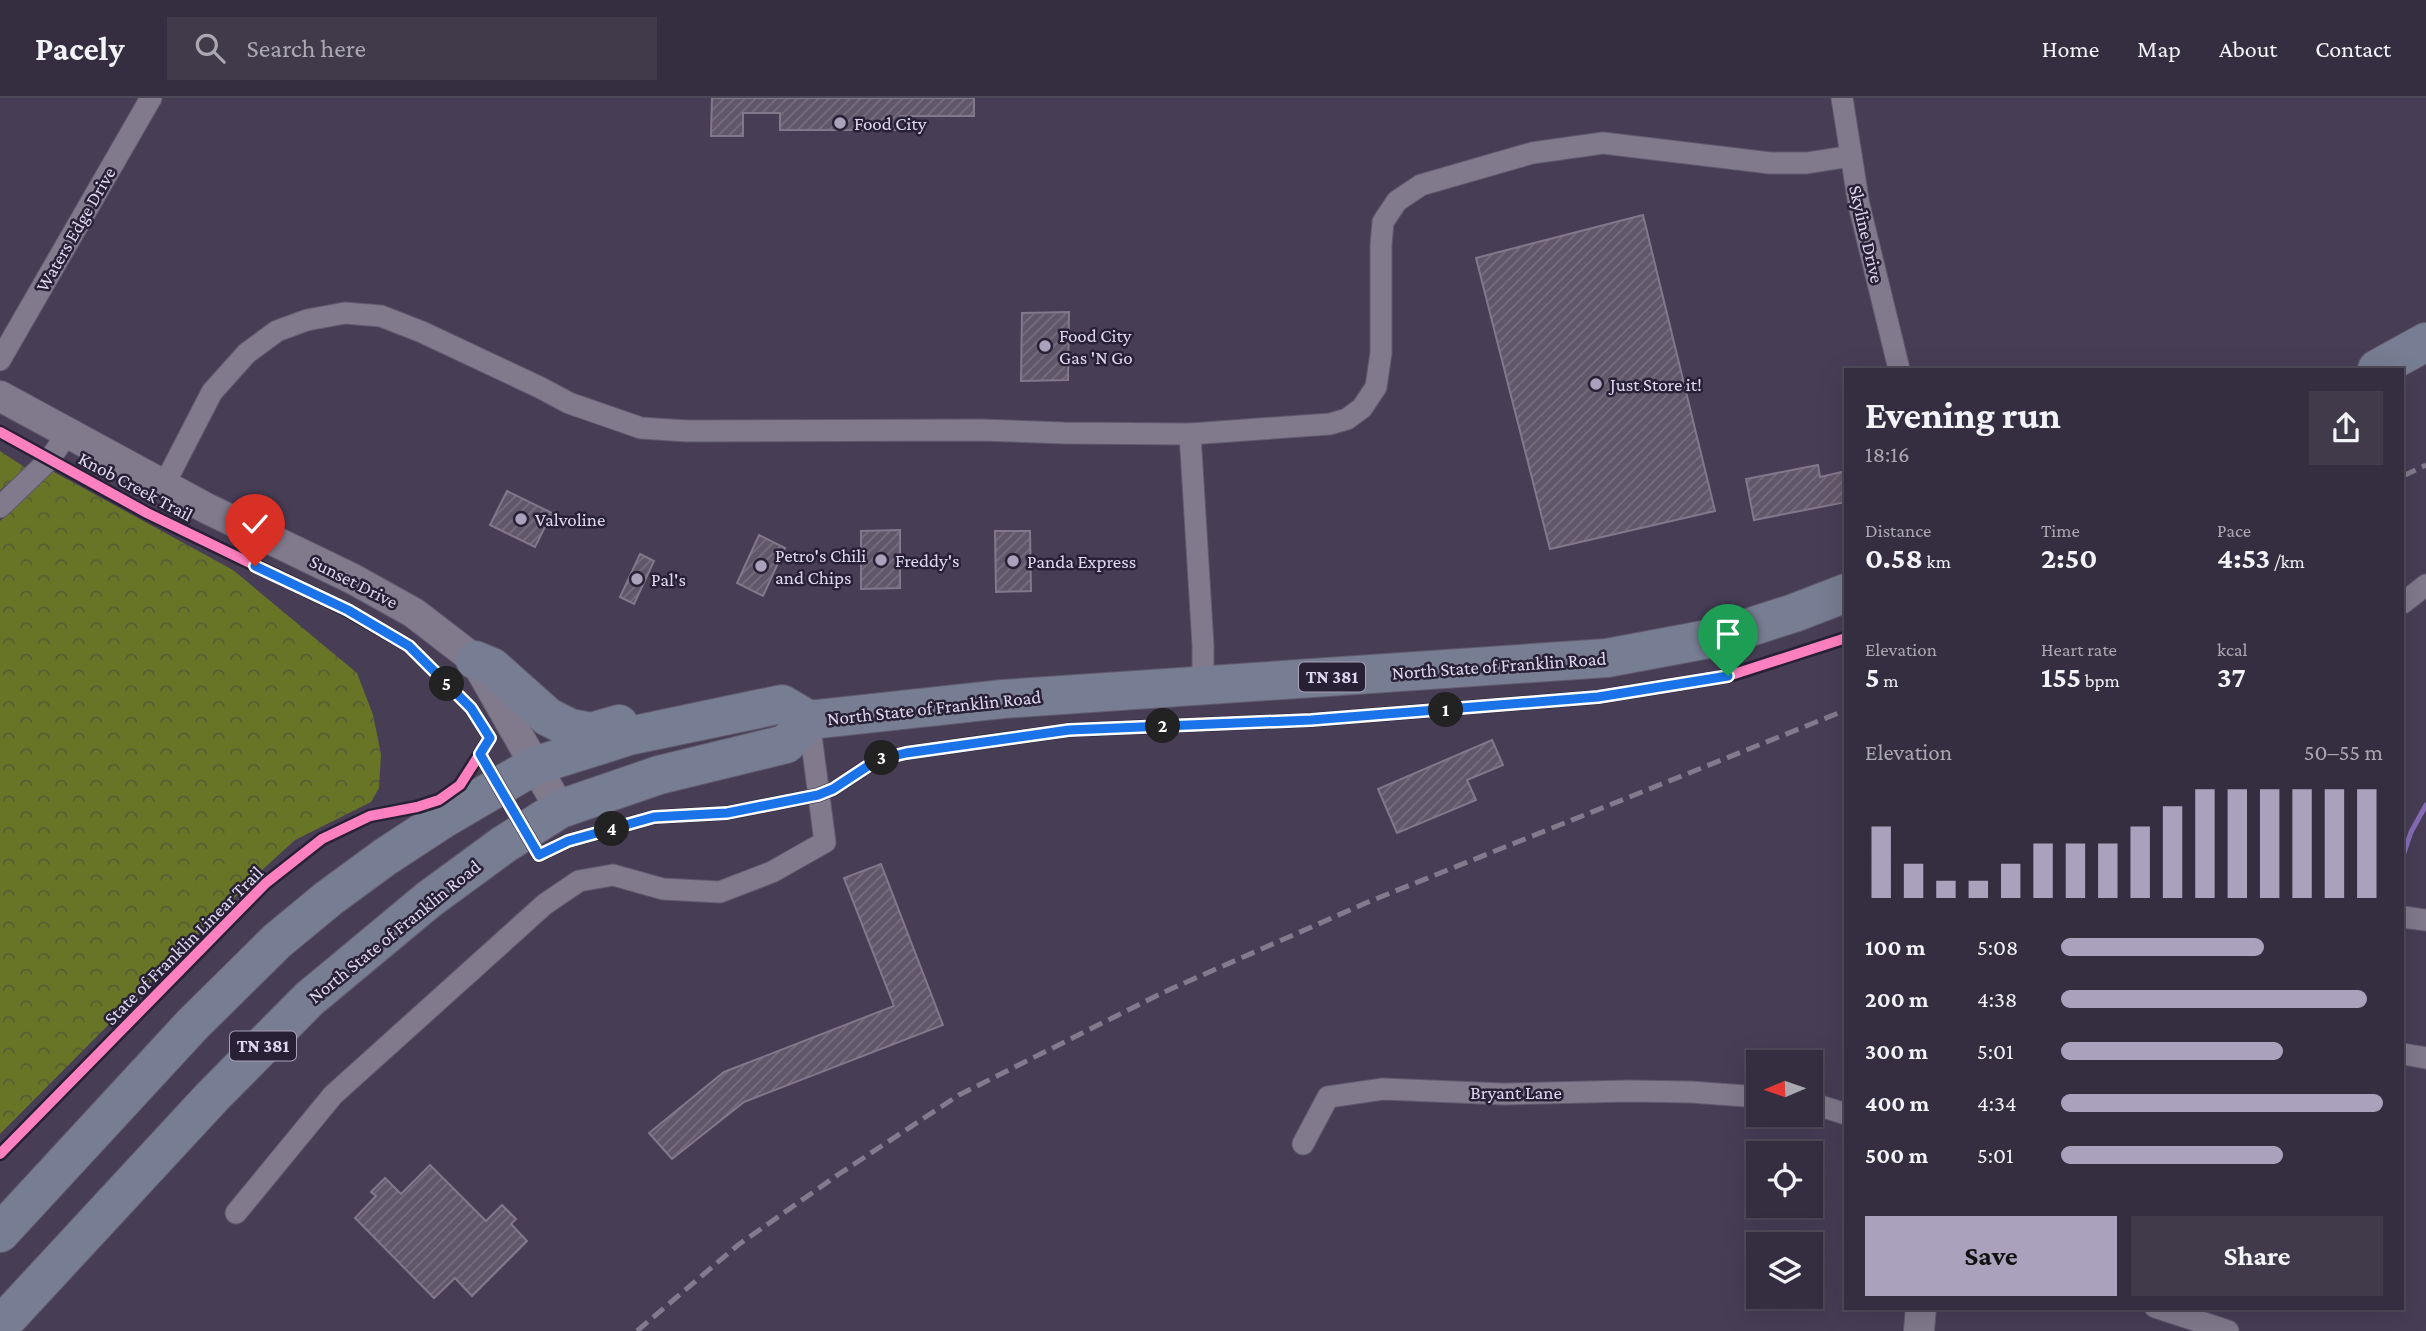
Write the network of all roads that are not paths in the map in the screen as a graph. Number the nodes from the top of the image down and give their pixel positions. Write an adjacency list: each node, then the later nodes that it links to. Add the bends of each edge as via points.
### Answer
1 (151, 98): 5 (street, Waters Edge Drive)
2 (1842, 98): 3 (street, Skyline Drive)
3 (1851, 156): 6 (street, Skyline Drive, via 1858,205); 10 (street, via 1770,163 1603,143 1532,153 1421,185 1397,201 1383,222 1381,353 1376,387 1362,408 1330,424)
4 (2426, 342): 7 (highway)
5 (0, 360)
6 (1899, 368)
7 (2379, 368)
8 (0, 396): 9 (main road, Sunset Drive)
9 (68, 433): 11 (main road, Sunset Drive); 12 (street, via 49,460)
10 (1190, 434): 11 (street, via 641,428 569,403 381,316 345,313 277,331 247,353 212,392); 17 (street)
11 (164, 485): 16 (main road, Sunset Drive, via 414,612)
12 (0, 507)
13 (2426, 585): 15 (street)
14 (1844, 594): 17 (highway, North State of Franklin Road / TN 381, via 1719,637 1607,658)
15 (2404, 602)
16 (475, 660): 18 (highway, via 492,667 538,709 570,728 592,732 650,715); 20 (main road, Sunset Drive)
17 (1202, 686): 19 (highway, North State of Franklin Road / TN 381, via 1003,699)
18 (725, 715): 19 (highway, North State of Franklin Road, via 782,704); 20 (highway, North State of Franklin Road, via 629,736)
19 (809, 720): 21 (highway, North State of Franklin Road / TN 381, via 786,744 659,775); 30 (street, via 825,842 772,872 720,892 663,889 612,875 579,881 545,904 333,1095)
20 (534, 766): 21 (main road, Sunset Drive); 31 (highway, North State of Franklin Road, via 385,857 277,941 192,1025)
21 (560, 809): 35 (highway, North State of Franklin Road / TN 381, via 428,900 309,999)
22 (2404, 917): 23 (street)
23 (2426, 920)
24 (2404, 1054): 25 (street)
25 (2426, 1058)
26 (1746, 1096): 29 (street, Bryant Lane, via 1383,1089 1328,1097)
27 (1824, 1107): 28 (street)
28 (1844, 1113)
29 (1303, 1144)
30 (236, 1213)
31 (0, 1233)
32 (1921, 1310): 36 (main road)
33 (2174, 1310): 34 (street)
34 (2206, 1315): 37 (street)
35 (0, 1326)
36 (1919, 1331)
37 (2228, 1331)

